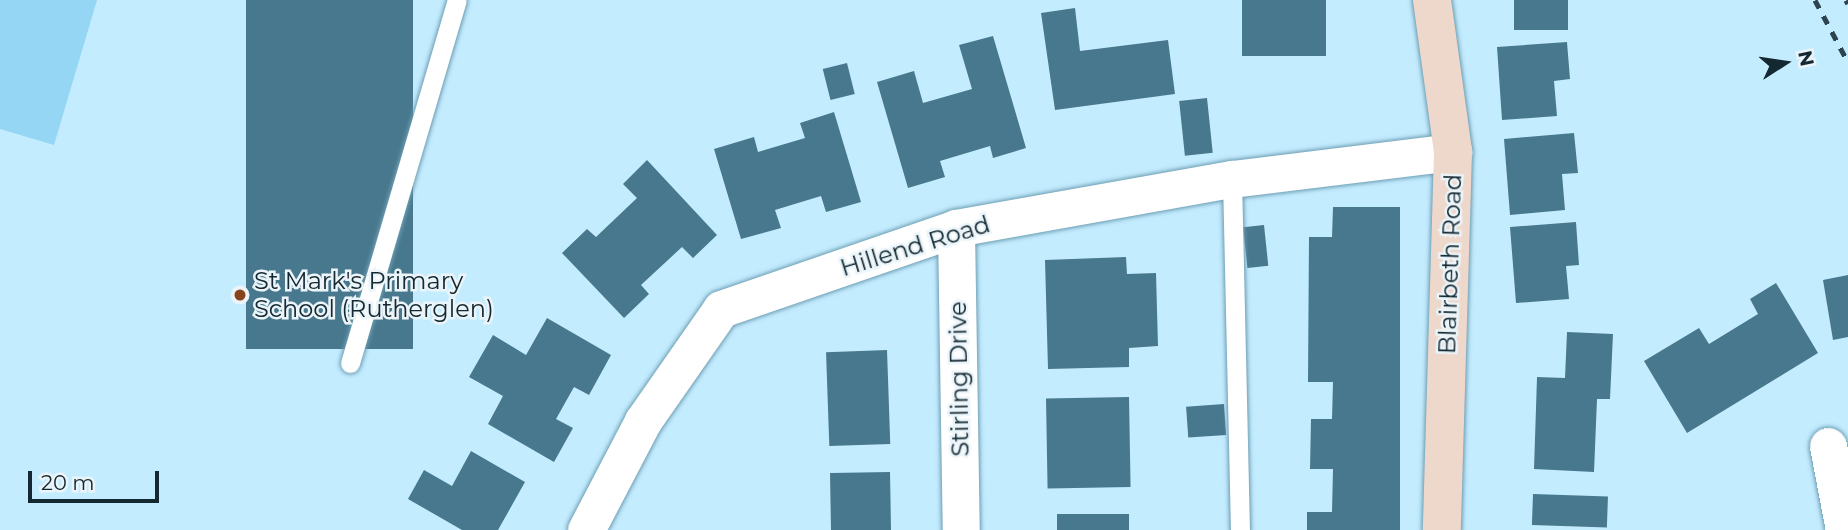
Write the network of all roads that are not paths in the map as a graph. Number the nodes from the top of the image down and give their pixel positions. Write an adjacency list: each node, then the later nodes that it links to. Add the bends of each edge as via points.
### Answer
1 (457, 0): 6 (lane)
2 (1432, 0): 3 (main road, Blairbeth Road)
3 (1453, 152): 4 (street, Hillend Road); 11 (main road, Blairbeth Road)
4 (1232, 179): 5 (street, Hillend Road); 10 (lane)
5 (956, 228): 8 (street, Hillend Road, via 721,309 643,421); 9 (street, Stirling Drive)
6 (350, 363)
7 (1829, 446): 12 (street)
8 (586, 530)
9 (961, 530)
10 (1240, 530)
11 (1443, 530)
12 (1844, 530)

